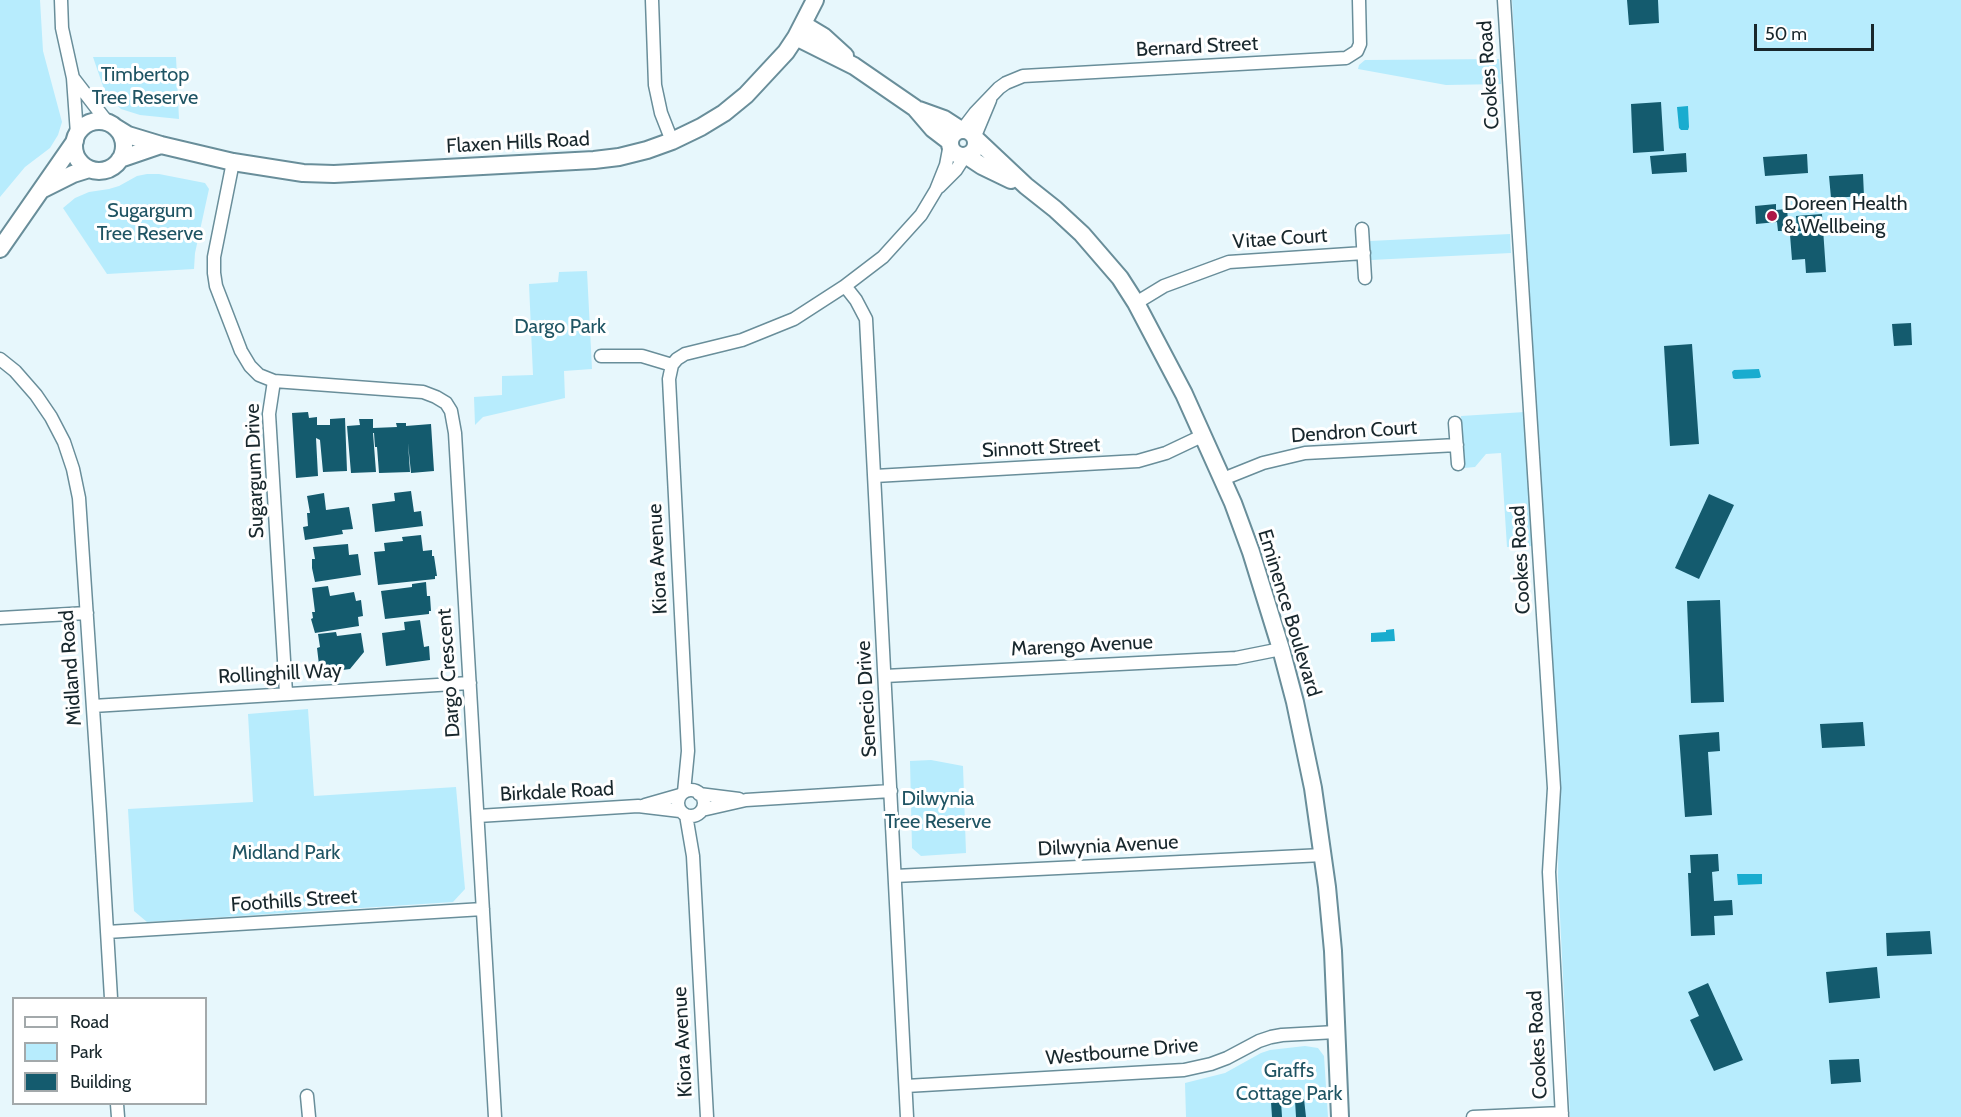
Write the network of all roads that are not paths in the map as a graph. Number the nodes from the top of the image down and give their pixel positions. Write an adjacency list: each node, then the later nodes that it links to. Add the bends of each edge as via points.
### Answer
1 (61, 0): 7 (street)
2 (652, 0): 11 (street, via 656,85)
3 (815, 0): 6 (street, Flaxen Hills Road)
4 (1359, 0): 10 (street, Bernard Street, via 1360,44 1346,58 1023,76 1006,83 991,96 975,113)
5 (1504, 0): 57 (street, Cookes Road, via 1554,788 1549,872)
6 (800, 31): 10 (street, Eminence Boulevard, via 823,36 854,66 915,108 933,129); 11 (street, Flaxen Hills Road, via 746,95 724,113)
7 (73, 78): 8 (street); 9 (street)
8 (111, 125): 9 (street, via 94,122 82,128); 12 (street, Flaxen Hills Road); 14 (street, via 123,139)
9 (76, 137): 16 (street, via 75,155); 19 (street)
10 (962, 137): 13 (street, via 976,147); 17 (street, Eminence Boulevard); 18 (street)
11 (672, 141): 15 (street, Flaxen Hills Road, via 619,157 594,160 357,173 303,173)
12 (161, 145): 14 (street); 15 (street, Flaxen Hills Road)
13 (966, 156): 17 (street, Eminence Boulevard); 18 (street)
14 (120, 159): 16 (street, via 110,169)
15 (233, 162): 29 (street, Sugargum Drive, via 215,252 216,286 250,366)
16 (89, 170): 19 (street, via 59,179)
17 (1026, 186): 25 (street, Eminence Boulevard, via 1082,234)
18 (936, 190): 24 (street, via 901,239)
19 (39, 191): 21 (street)
20 (1362, 229): 22 (street)
21 (0, 249)
22 (1364, 254): 23 (street); 25 (street, Vitae Court, via 1229,262 1164,286)
23 (1365, 278)
24 (845, 286): 28 (street, via 794,319 742,340 680,356); 34 (street, Senecio Drive, via 866,319)
25 (1136, 303): 31 (street, Eminence Boulevard)
26 (600, 356): 28 (street, via 642,356)
27 (0, 359): 36 (street, Midland Road, via 36,395 64,442 79,498)
28 (672, 365): 44 (street, Kiora Avenue, via 669,380)
29 (274, 381): 40 (street, Dargo Crescent, via 423,392 446,403 455,433); 41 (street, Sugargum Drive, via 269,414)
30 (1455, 423): 32 (street)
31 (1204, 435): 34 (street, Sinnott Street, via 1138,461); 35 (street, Eminence Boulevard)
32 (1456, 445): 33 (street); 35 (street, Dendron Court, via 1305,453 1263,463)
33 (1458, 464)
34 (875, 476): 39 (street, Senecio Drive)
35 (1223, 479): 38 (street, Eminence Boulevard)
36 (87, 613): 37 (street); 42 (street, Midland Road)
37 (0, 618)
38 (1281, 649): 39 (street, Marengo Avenue, via 1236,658); 49 (street, Eminence Boulevard, via 1307,755)
39 (885, 676): 43 (street, Senecio Drive)
40 (470, 683): 41 (street, Rollinghill Way); 48 (street, Dargo Crescent)
41 (286, 693): 42 (street, Rollinghill Way)
42 (93, 706): 52 (street, Midland Road)
43 (891, 791): 45 (street, Birkdale Road); 50 (street, Senecio Drive)
44 (690, 793): 45 (street, Birkdale Road); 46 (street, Birkdale Road); 47 (street, via 678,803); 47 (street, via 704,801)
45 (746, 800): 47 (street, Birkdale Road)
46 (638, 806): 47 (street, Birkdale Road); 48 (street, Birkdale Road)
47 (692, 813): 60 (street, Kiora Avenue)
48 (478, 816): 51 (street, Dargo Crescent)
49 (1323, 855): 50 (street, Dilwynia Avenue); 54 (street, Eminence Boulevard)
50 (895, 876): 55 (street, Senecio Drive)
51 (483, 909): 52 (street, Foothills Street); 59 (street, Dargo Crescent)
52 (107, 932): 53 (street, Midland Road)
53 (111, 997)
54 (1336, 1032): 55 (street, Westbourne Drive, via 1271,1037 1200,1068); 62 (street, Eminence Boulevard)
55 (906, 1086): 61 (street, Senecio Drive)
56 (307, 1096): 58 (street)
57 (1562, 1115): 63 (street)
58 (309, 1117)
59 (495, 1117)
60 (707, 1117)
61 (907, 1117)
62 (1340, 1117)
63 (1473, 1117)

